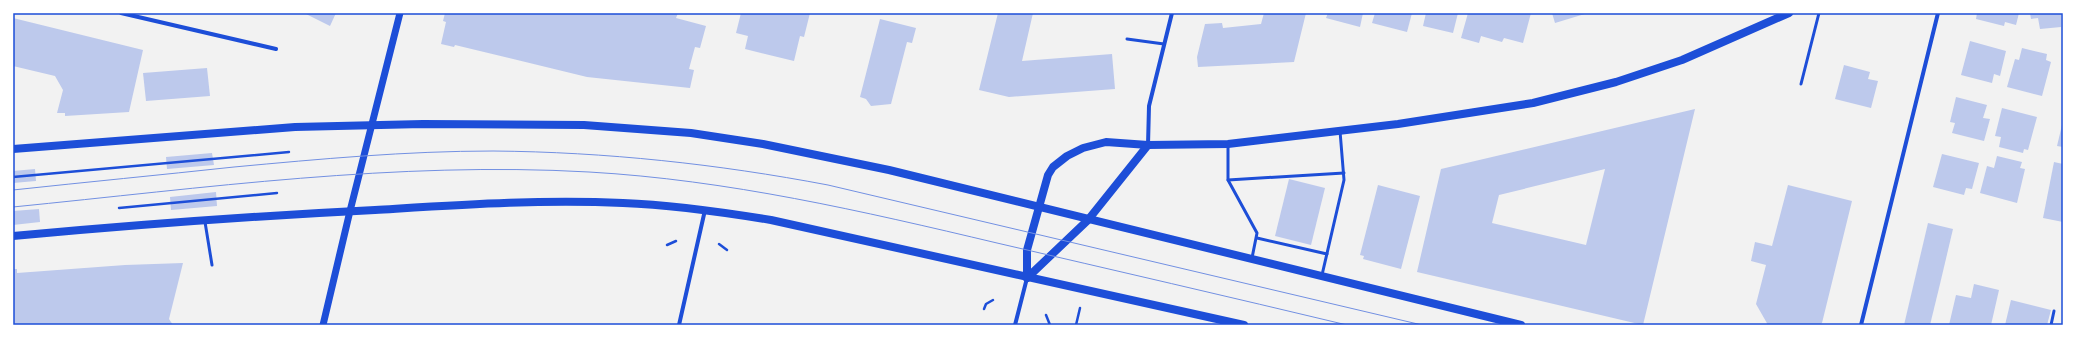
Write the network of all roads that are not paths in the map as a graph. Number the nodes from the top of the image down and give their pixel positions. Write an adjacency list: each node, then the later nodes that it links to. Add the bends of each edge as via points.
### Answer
1 (121, 13): 9 (street)
2 (400, 13): 11 (street)
3 (1172, 13): 8 (street)
4 (1789, 13): 12 (main road, via 1682,60 1616,82 1533,103)
5 (1819, 13): 10 (lane)
6 (1938, 13): 36 (street)
7 (1127, 38): 8 (lane)
8 (1164, 44): 14 (street, via 1148,106)
9 (276, 49)
10 (1801, 84)
11 (372, 125): 15 (main road, via 295,127); 18 (main road, via 584,125 692,133 844,160); 20 (street)
12 (1339, 131): 13 (main road); 16 (lane)
13 (1228, 144): 14 (main road); 17 (lane)
14 (1148, 145): 18 (main road, via 1106,142 1072,153 1053,167); 22 (main road)
15 (13, 149)
16 (1344, 173): 17 (lane); 25 (lane)
17 (1228, 180): 24 (lane, via 1257,233)
18 (1038, 207): 22 (main road); 29 (main road, via 1027,250)
19 (705, 210): 20 (main road, via 631,203 568,201); 29 (main road, via 802,226); 32 (street)
20 (350, 211): 21 (main road); 31 (street)
21 (204, 220): 23 (main road); 27 (lane)
22 (1088, 220): 26 (main road); 29 (main road)
23 (13, 236)
24 (1257, 238): 25 (lane); 26 (lane)
25 (1327, 254): 28 (lane)
26 (1252, 260): 28 (main road)
27 (212, 264)
28 (1321, 277): 35 (main road)
29 (1027, 278): 33 (street); 34 (main road)
30 (2054, 311): 37 (lane)
31 (323, 325)
32 (679, 325)
33 (1015, 325)
34 (1244, 325)
35 (1521, 325)
36 (1861, 325)
37 (2051, 325)

